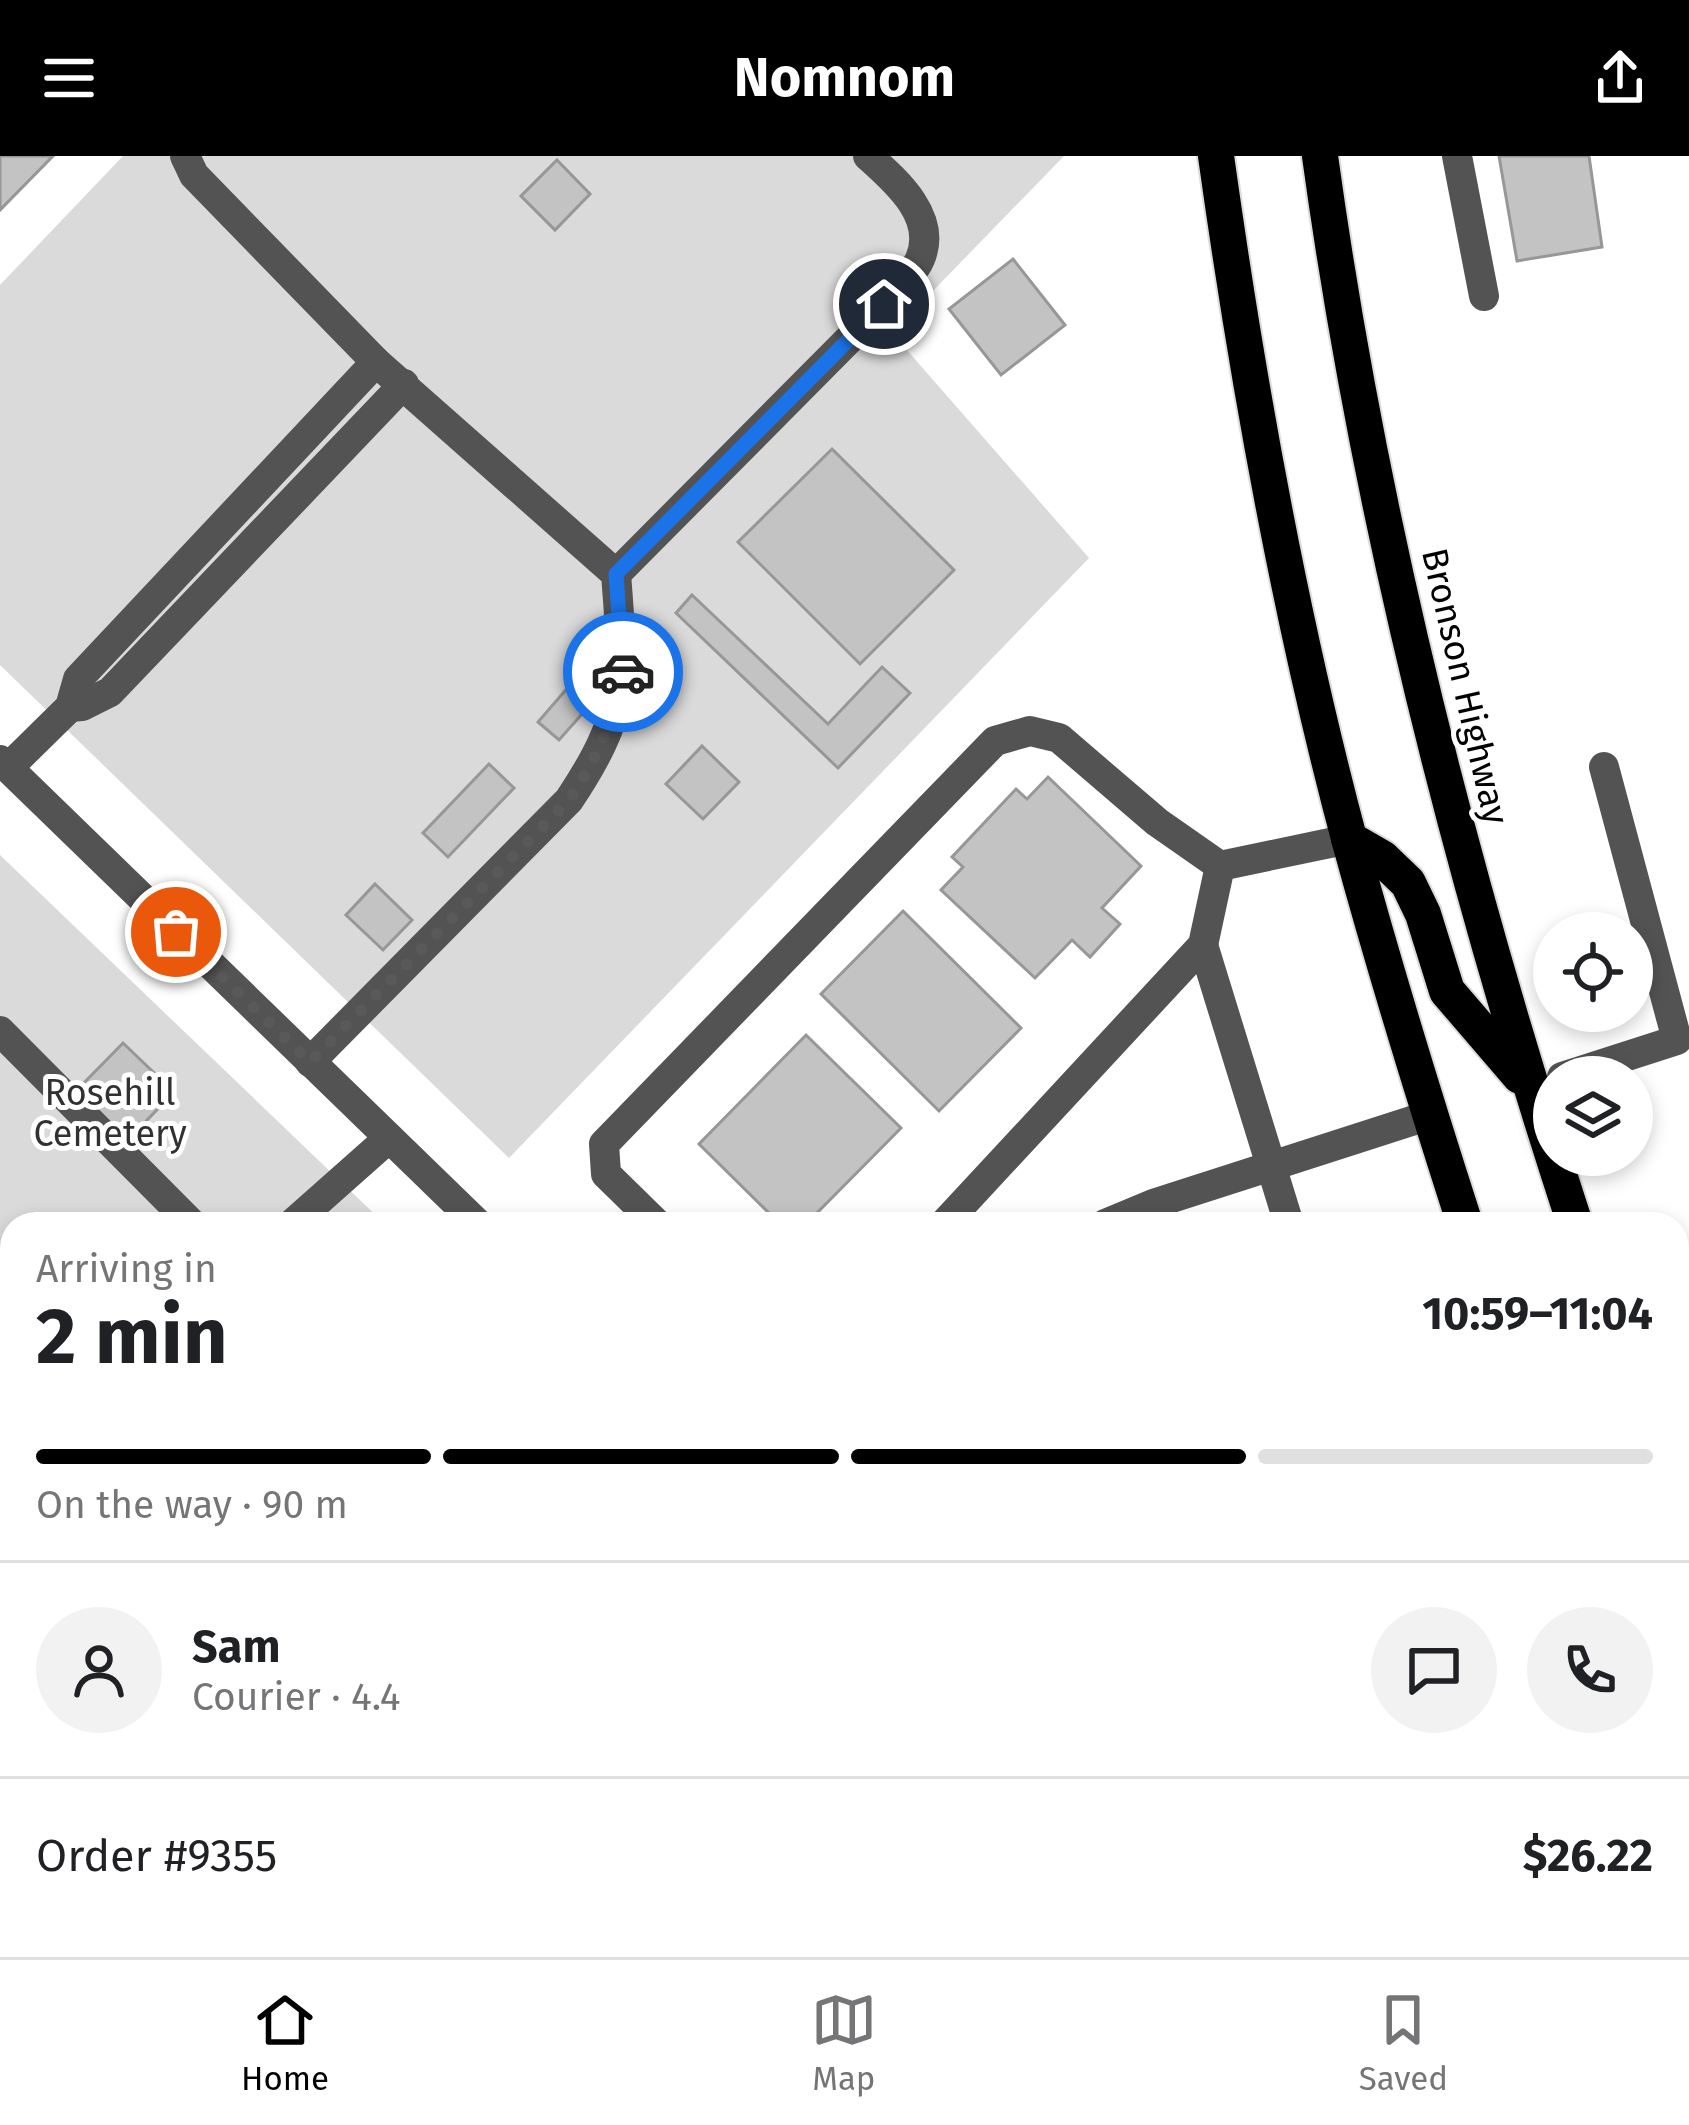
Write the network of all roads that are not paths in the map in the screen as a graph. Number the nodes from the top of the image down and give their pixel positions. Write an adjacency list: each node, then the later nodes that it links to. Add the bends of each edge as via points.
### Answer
1 (185, 156): 7 (street, via 194,175)
2 (868, 156): 9 (street, via 905,190 923,224 920,259)
3 (1216, 156): 13 (highway, via 1262,438)
4 (1320, 156): 17 (highway, Bronson Highway, via 1361,405 1454,824)
5 (1457, 156): 6 (street)
6 (1484, 296)
7 (376, 362): 8 (street); 10 (street, via 78,680)
8 (404, 384): 9 (street); 10 (street, via 110,692)
9 (616, 574): 19 (street, via 623,667 596,759 569,800)
10 (70, 706): 11 (street)
11 (4, 765): 19 (street)
12 (1604, 766): 18 (street, via 1677,1040)
13 (1349, 839): 14 (street); 20 (highway, via 1408,883 1447,991); 21 (highway)
14 (1220, 866): 15 (street); 28 (street, via 1059,738 1030,731 995,741 604,1144 606,1174)
15 (1203, 945): 23 (street); 29 (street)
16 (0, 1031): 25 (street)
17 (1540, 1056)
18 (1627, 1056)
19 (310, 1062): 22 (street)
20 (1533, 1067)
21 (1430, 1114): 23 (street); 32 (highway)
22 (389, 1138): 26 (street); 27 (street)
23 (1269, 1168): 30 (street); 31 (street)
24 (1566, 1176): 33 (highway, Bronson Highway)
25 (180, 1212)
26 (306, 1212)
27 (466, 1212)
28 (645, 1212)
29 (955, 1212)
30 (1134, 1212)
31 (1285, 1212)
32 (1461, 1212)
33 (1573, 1212)

